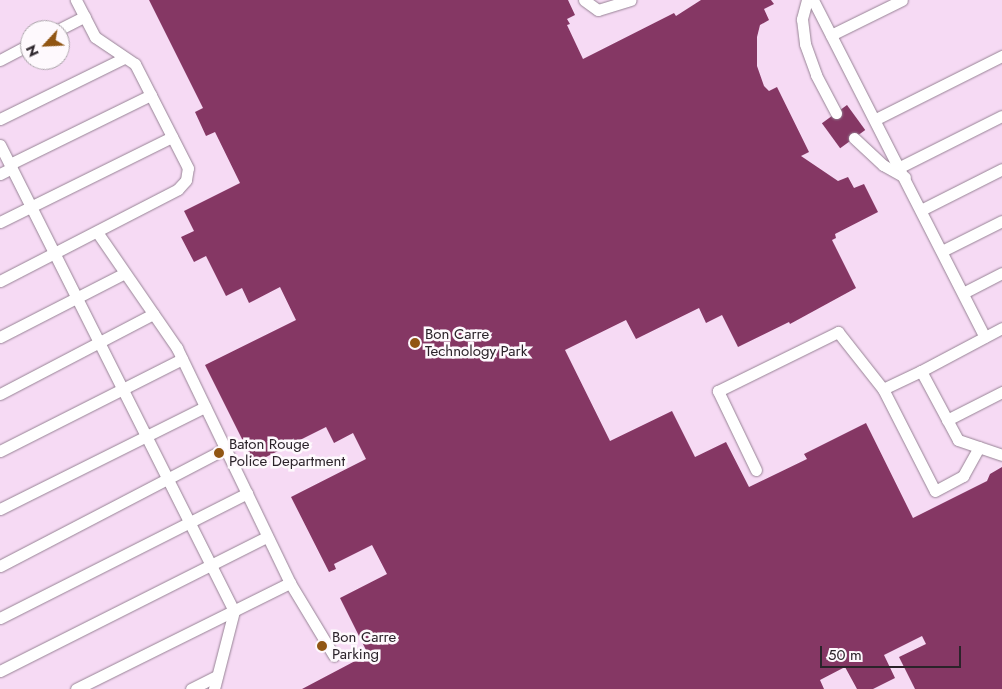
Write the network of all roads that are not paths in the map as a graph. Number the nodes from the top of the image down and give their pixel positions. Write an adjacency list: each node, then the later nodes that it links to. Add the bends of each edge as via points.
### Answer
1 (76, 0): 7 (lane)
2 (584, 0): 3 (lane, via 598,10)
3 (630, 0)
4 (807, 0): 15 (lane, via 802,19 805,44 816,75)
5 (813, 0): 9 (lane)
6 (902, 0): 9 (lane)
7 (84, 16): 8 (lane); 12 (lane, via 95,37)
8 (70, 24)
9 (831, 35): 17 (lane)
10 (20, 49): 13 (lane)
11 (1002, 56): 17 (lane)
12 (124, 58): 14 (lane, via 135,64); 18 (lane)
13 (0, 60)
14 (151, 95): 19 (lane); 22 (lane)
15 (836, 113)
16 (1002, 116): 24 (lane)
17 (876, 118): 24 (lane)
18 (0, 119)
19 (172, 136): 26 (lane); 30 (lane, via 188,168 186,180 178,189)
20 (854, 138): 24 (lane, via 883,165)
21 (0, 144): 22 (lane)
22 (11, 166): 25 (lane); 26 (lane)
23 (1002, 169): 27 (lane)
24 (902, 172): 27 (lane)
25 (0, 174)
26 (31, 206): 29 (lane); 32 (lane)
27 (921, 210): 31 (lane)
28 (1002, 221): 31 (lane)
29 (0, 222)
30 (97, 232): 32 (lane); 33 (lane)
31 (942, 250): 36 (lane)
32 (55, 254): 35 (lane); 37 (lane)
33 (125, 273): 37 (lane); 38 (lane)
34 (1002, 273): 36 (lane)
35 (0, 281)
36 (963, 293): 41 (lane)
37 (77, 298): 40 (lane); 42 (lane)
38 (153, 314): 42 (lane); 43 (lane)
39 (1002, 328): 41 (lane)
40 (0, 337)
41 (985, 337): 44 (lane)
42 (100, 344): 45 (lane); 47 (lane)
43 (182, 359): 45 (lane); 49 (lane)
44 (920, 370): 46 (lane); 50 (lane)
45 (122, 389): 51 (lane); 54 (lane)
46 (883, 389): 52 (lane, via 935,491 964,476); 56 (lane, via 838,332 718,392)
47 (0, 394)
48 (1000, 397): 50 (lane)
49 (205, 407): 51 (lane); 53 (lane)
50 (947, 420): 52 (lane, via 958,440)
51 (146, 436): 57 (lane); 59 (lane)
52 (978, 447): 55 (lane)
53 (226, 450): 57 (lane); 58 (lane)
54 (0, 451)
55 (1002, 455)
56 (756, 470)
57 (169, 481): 60 (lane); 63 (lane)
58 (246, 493): 60 (lane); 61 (lane)
59 (0, 510)
60 (190, 522): 62 (lane); 66 (lane)
61 (267, 537): 62 (lane); 64 (lane)
62 (211, 564): 65 (lane); 68 (lane)
63 (0, 566)
64 (290, 583): 65 (lane); 67 (lane)
65 (234, 610): 69 (lane); 70 (lane)
66 (0, 618)
67 (334, 656)
68 (0, 671)
69 (217, 676): 71 (lane); 72 (lane)
70 (76, 689)
71 (191, 689)
72 (214, 689)

